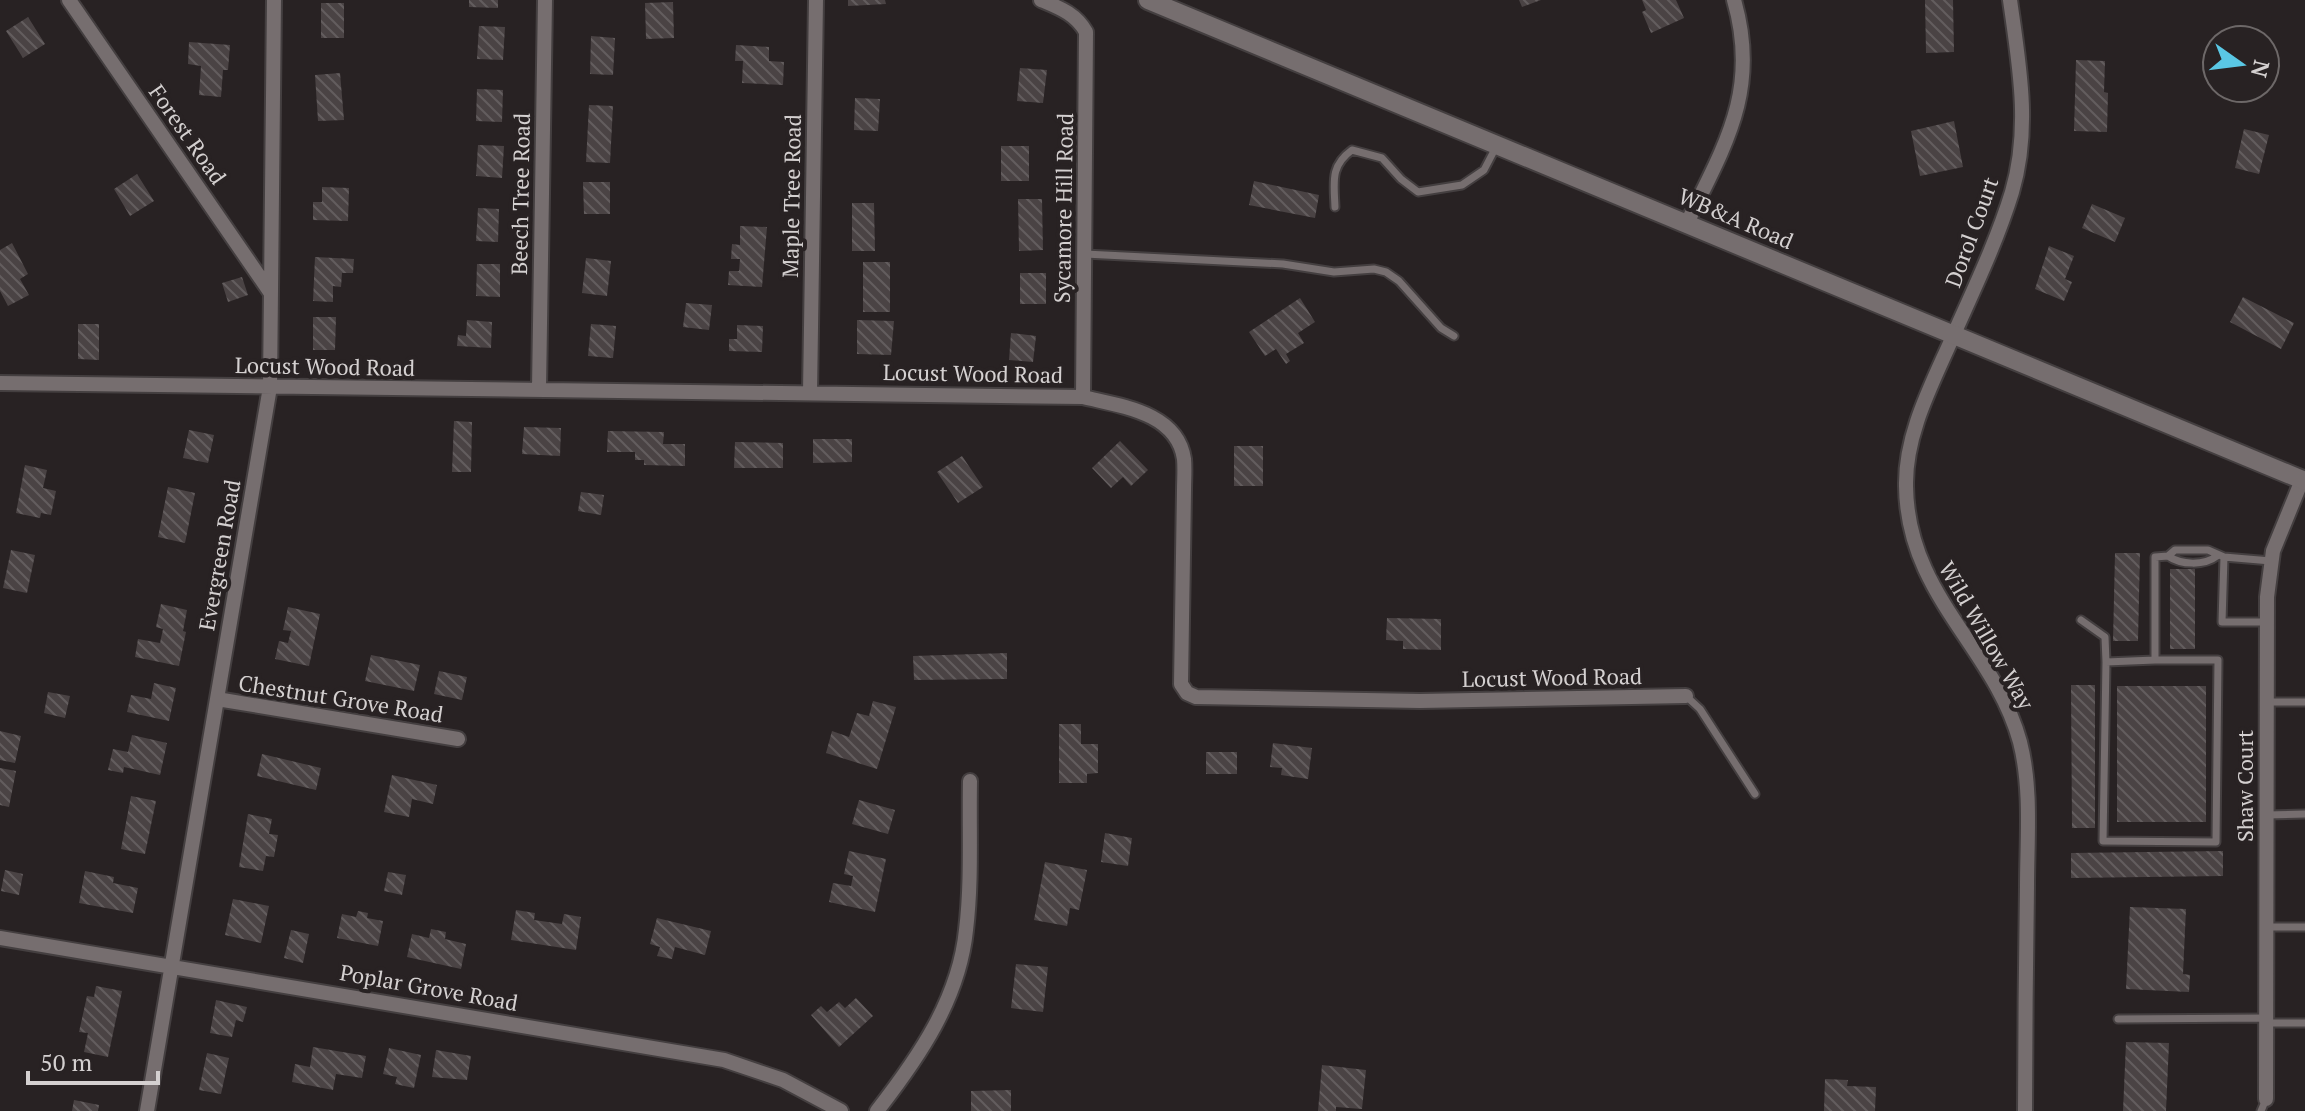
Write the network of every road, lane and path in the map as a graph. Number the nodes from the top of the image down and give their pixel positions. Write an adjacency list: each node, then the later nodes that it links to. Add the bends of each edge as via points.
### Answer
1 (69, 0): 13 (street, Forest Road)
2 (274, 0): 13 (street, Evergreen Road)
3 (545, 0): 18 (street, Beech Tree Road)
4 (816, 0): 19 (street, Maple Tree Road)
5 (1041, 0): 12 (street, Sycamore Hill Road, via 1069,12 1086,32)
6 (1148, 0): 9 (street, WB&A Road)
7 (1734, 0): 11 (street, via 1744,52 1739,106)
8 (2010, 0): 14 (street, Dorol Court, via 2022,84 2021,148 2001,224)
9 (1497, 145): 10 (lane, via 1484,170 1462,185 1418,192 1382,158 1352,150 1341,158 1333,178); 11 (street, WB&A Road)
10 (1335, 207)
11 (1687, 223): 14 (street, WB&A Road)
12 (1085, 254): 15 (lane, via 1283,264 1334,272 1374,269 1399,281); 20 (street, Sycamore Hill Road)
13 (271, 292): 17 (street, Evergreen Road)
14 (1954, 334): 21 (street, WB&A Road); 48 (street, Wild Willow Way, via 1915,425 1907,458 1906,509 1925,572 2003,700 2022,754 2027,800)
15 (1454, 336)
16 (0, 383): 17 (street, Locust Wood Road)
17 (270, 387): 18 (street, Locust Wood Road); 29 (street, Evergreen Road)
18 (539, 389): 19 (street, Locust Wood Road)
19 (810, 393): 20 (street, Locust Wood Road)
20 (1083, 397): 28 (street, Locust Wood Road, via 1156,419 1179,443 1184,459 1181,684 1187,693 1420,701)
21 (2303, 480): 23 (street, Shaw Court)
22 (2220, 556): 23 (lane); 25 (lane, via 2222,622); 26 (lane, via 2209,562 2155,557)
23 (2272, 561): 25 (street, Shaw Court)
24 (2081, 620): 27 (lane, via 2105,637)
25 (2267, 622): 30 (street, Shaw Court)
26 (2155, 660): 27 (lane); 27 (lane, via 2218,660 2216,842 2103,841)
27 (2106, 662)
28 (1686, 696): 34 (lane)
29 (217, 699): 32 (street, Chestnut Grove Road); 40 (street, Evergreen Road)
30 (2266, 702): 31 (lane); 36 (street, Shaw Court)
31 (2305, 702)
32 (458, 739)
33 (970, 781): 47 (street, via 969,894 959,967 937,1024)
34 (1755, 794)
35 (2305, 814): 36 (lane)
36 (2266, 815): 37 (street, Shaw Court)
37 (2266, 927): 38 (lane); 42 (street, Shaw Court)
38 (2305, 927)
39 (0, 938): 40 (street, Poplar Grove Road)
40 (172, 967): 45 (street, Evergreen Road); 46 (street, Poplar Grove Road, via 724,1060 783,1080)
41 (2118, 1019): 42 (lane)
42 (2266, 1021): 43 (lane); 44 (street, Shaw Court)
43 (2305, 1023)
44 (2263, 1105)
45 (147, 1111)
46 (841, 1111)
47 (877, 1111)
48 (2025, 1111)

